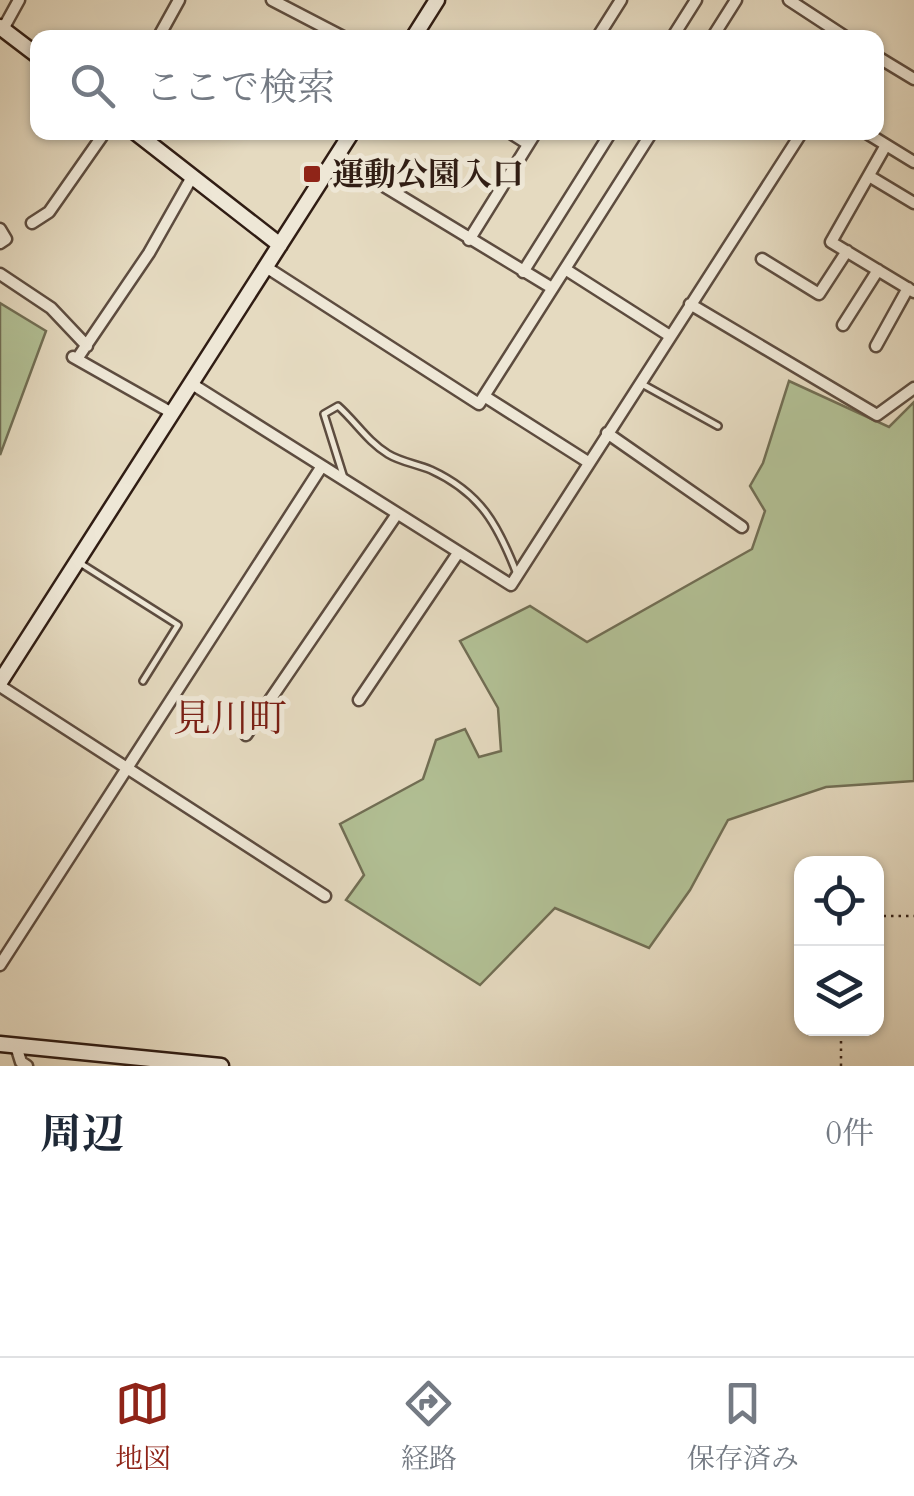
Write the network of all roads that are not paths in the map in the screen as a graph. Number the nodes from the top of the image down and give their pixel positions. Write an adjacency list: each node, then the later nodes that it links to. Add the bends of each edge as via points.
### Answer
1 (19, 0): 9 (street)
2 (179, 0): 10 (street)
3 (272, 0): 11 (street)
4 (437, 0): 12 (street)
5 (622, 0): 13 (street)
6 (696, 0): 14 (street)
7 (736, 0): 15 (street)
8 (789, 0): 16 (street)
9 (1, 28): 17 (street)
10 (162, 30)
11 (330, 30)
12 (418, 30)
13 (602, 30)
14 (677, 30)
15 (717, 30)
16 (835, 30)
17 (30, 50)
18 (884, 61): 19 (street)
19 (914, 79)
20 (99, 140): 36 (street, via 49,212)
21 (145, 140): 34 (street)
22 (347, 140): 31 (street)
23 (522, 140): 29 (street)
24 (531, 140): 29 (street)
25 (607, 140): 46 (street)
26 (647, 140): 44 (street)
27 (797, 140): 50 (street)
28 (877, 140): 30 (street)
29 (528, 144): 38 (street)
30 (886, 146): 32 (street); 33 (street)
31 (336, 157): 38 (street); 40 (street)
32 (914, 162)
33 (868, 176): 35 (street); 41 (street, via 831,242)
34 (192, 177): 40 (street); 53 (street)
35 (914, 204)
36 (32, 223)
37 (0, 229): 39 (street, via 6,239)
38 (469, 240): 46 (street)
39 (0, 243)
40 (280, 245): 43 (street)
41 (846, 251): 42 (street, via 819,294); 45 (street)
42 (762, 259)
43 (266, 267): 56 (street); 58 (street, via 478,404)
44 (565, 268): 48 (street); 52 (street)
45 (878, 270): 49 (street); 51 (street)
46 (523, 272): 48 (street)
47 (0, 274): 53 (street, via 51,308)
48 (552, 288): 58 (street)
49 (911, 290): 54 (street)
50 (690, 304): 52 (street); 57 (street, via 877,415)
51 (843, 325)
52 (670, 336): 55 (street)
53 (87, 346): 59 (street, via 74,357)
54 (876, 346)
55 (640, 383): 60 (lane); 61 (street)
56 (192, 384): 59 (street); 63 (street)
57 (914, 388)
58 (484, 396): 62 (street)
59 (172, 413): 68 (street)
60 (718, 426)
61 (607, 432): 62 (street); 66 (street)
62 (588, 462): 69 (street)
63 (322, 466): 64 (street); 74 (street)
64 (345, 481): 65 (street); 69 (lane, via 324,414 338,406 390,456 458,485 486,510)
65 (397, 514): 67 (street); 73 (street)
66 (742, 527)
67 (458, 553): 69 (street, via 510,585); 72 (street)
68 (78, 561): 70 (lane, via 178,625); 71 (street)
69 (517, 575)
70 (143, 681)
71 (0, 684): 74 (street)
72 (358, 700)
73 (246, 734)
74 (129, 766): 75 (street); 76 (street)
75 (325, 896)
76 (0, 965)
77 (0, 1044): 78 (street)
78 (16, 1056): 79 (street); 80 (street)
79 (28, 1066)
80 (222, 1066)

